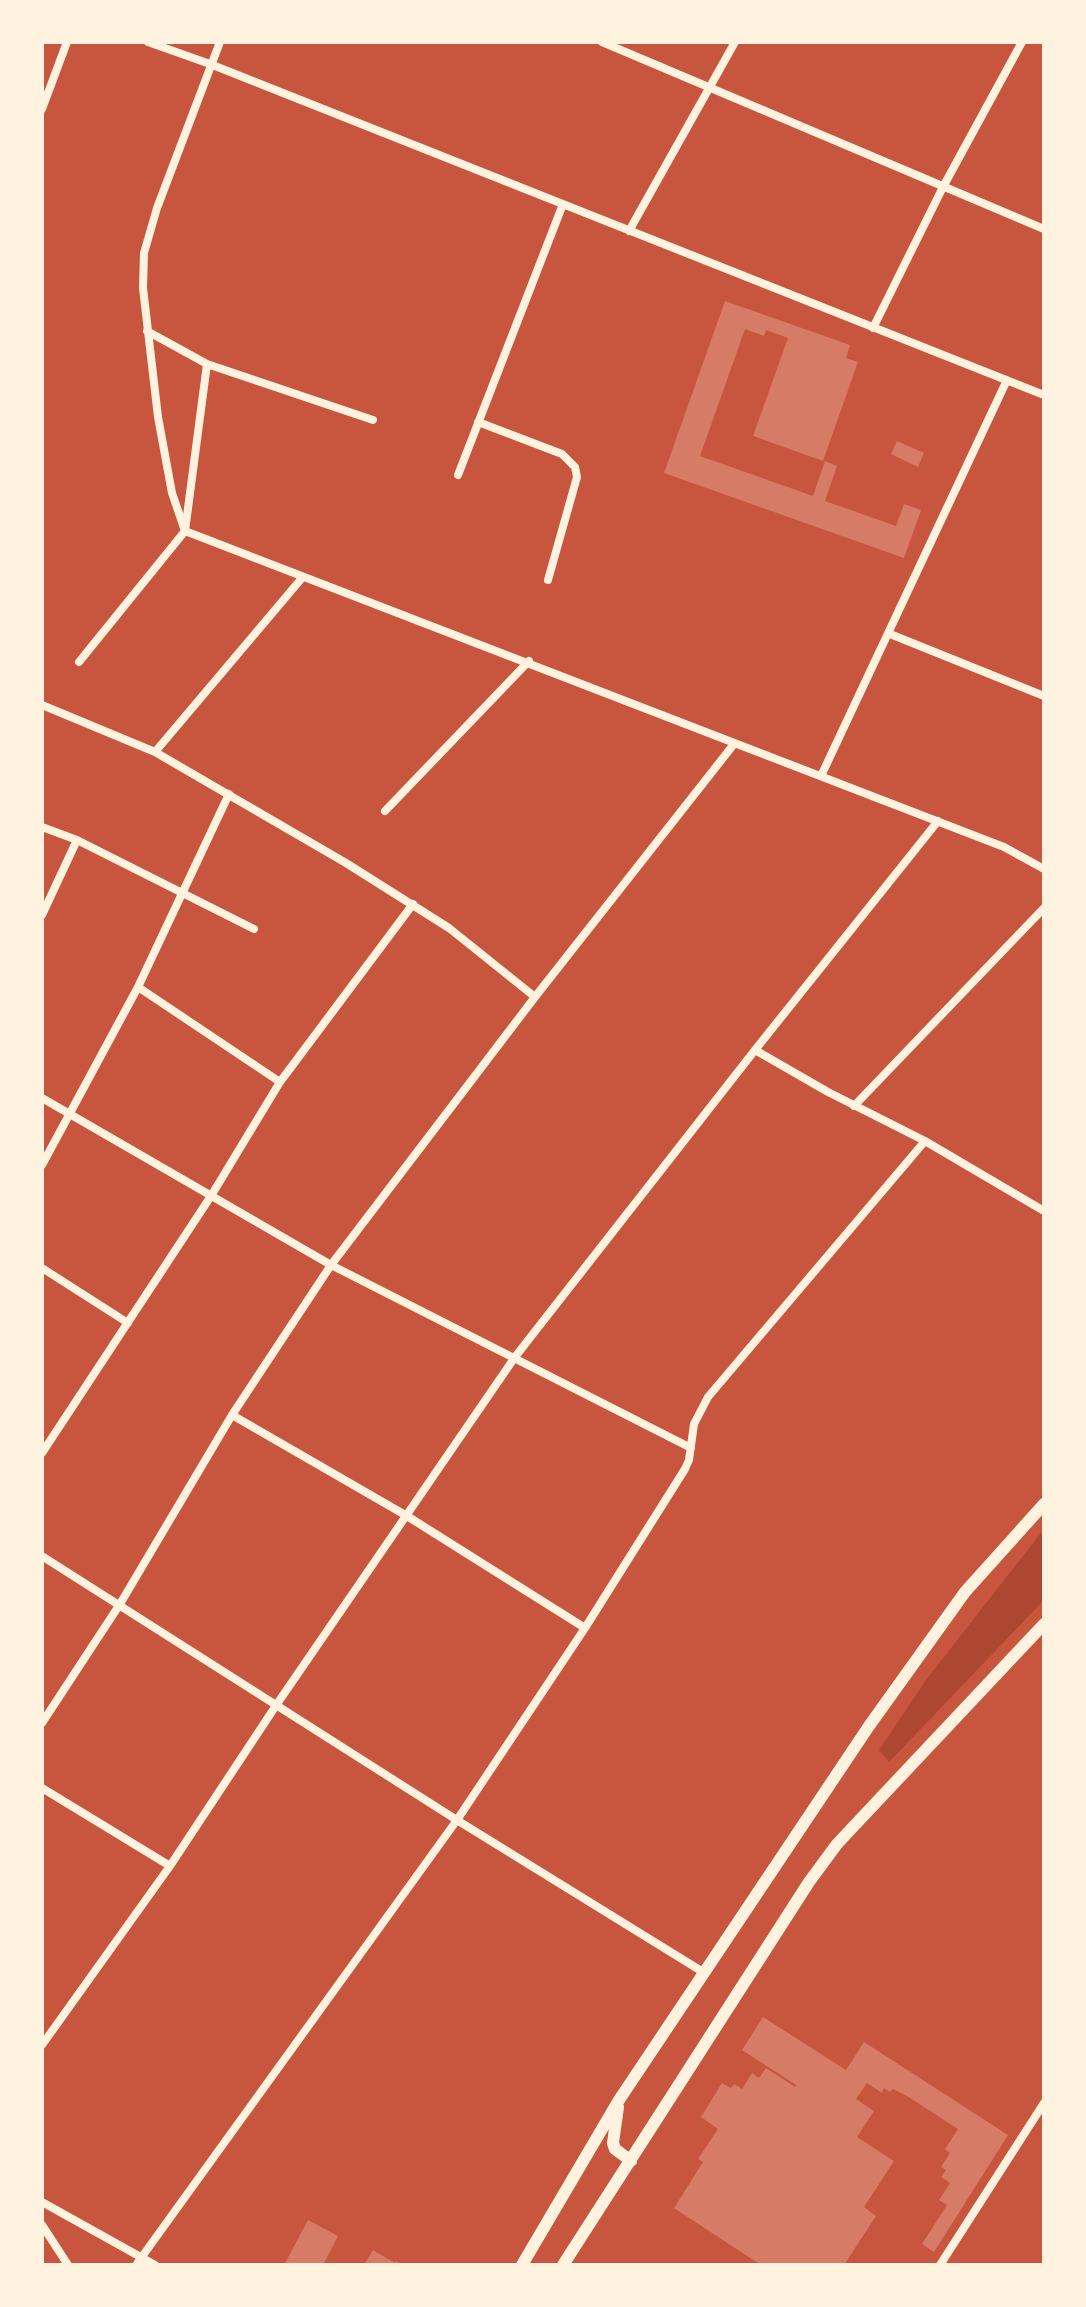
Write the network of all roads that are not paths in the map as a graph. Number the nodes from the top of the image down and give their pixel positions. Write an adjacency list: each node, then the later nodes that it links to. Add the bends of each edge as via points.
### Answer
1 (67, 42): 9 (street)
2 (148, 42): 7 (street)
3 (220, 42): 7 (street)
4 (602, 42): 8 (street)
5 (735, 42): 8 (street)
6 (1022, 42): 10 (street)
7 (210, 64): 11 (street); 15 (street, via 144,253)
8 (710, 86): 10 (street); 13 (street)
9 (42, 109)
10 (943, 187): 12 (street); 14 (street)
11 (563, 204): 13 (street); 20 (street)
12 (1044, 229)
13 (629, 231): 14 (street)
14 (873, 328): 17 (street)
15 (147, 331): 16 (street); 22 (street, via 172,493)
16 (207, 364): 19 (street); 22 (street)
17 (1007, 380): 18 (street); 25 (street)
18 (1044, 395)
19 (373, 420)
20 (478, 422): 21 (street); 24 (street, via 562,454 575,467 577,477)
21 (458, 475)
22 (185, 531): 23 (street); 27 (street)
23 (302, 578): 26 (street); 31 (street)
24 (548, 580)
25 (890, 634): 28 (street); 32 (street)
26 (529, 661): 30 (street); 34 (street)
27 (79, 662)
28 (1044, 696)
29 (42, 705): 31 (street)
30 (734, 744): 32 (street); 45 (street)
31 (155, 752): 33 (street)
32 (821, 776): 35 (street)
33 (229, 794): 39 (street); 40 (street)
34 (385, 811)
35 (938, 821): 38 (street); 46 (street)
36 (42, 827): 37 (street)
37 (77, 840): 39 (street); 42 (street)
38 (1044, 869)
39 (183, 892): 43 (street); 44 (street)
40 (413, 904): 45 (street); 47 (street)
41 (1044, 908): 49 (street)
42 (42, 915)
43 (254, 929)
44 (138, 987): 47 (street); 50 (street)
45 (535, 997): 55 (street)
46 (755, 1050): 49 (street); 58 (street)
47 (280, 1082): 53 (street)
48 (42, 1098): 50 (street)
49 (854, 1106): 51 (street)
50 (71, 1116): 52 (street); 53 (street)
51 (925, 1141): 54 (street); 60 (street, via 708,1397 694,1424)
52 (42, 1165)
53 (211, 1196): 55 (street); 57 (street)
54 (1044, 1211)
55 (331, 1265): 58 (street); 59 (street)
56 (42, 1268): 57 (street)
57 (128, 1323): 61 (street)
58 (515, 1357): 60 (street); 63 (street)
59 (232, 1415): 63 (street); 65 (street)
60 (691, 1448): 67 (street, via 685,1469)
61 (42, 1453)
62 (1044, 1504): 73 (main road, via 924,1647)
63 (407, 1516): 67 (street); 68 (street)
64 (42, 1556): 65 (street)
65 (120, 1604): 68 (street); 69 (street)
66 (1044, 1624): 77 (main road, via 837,1844)
67 (585, 1628): 71 (street)
68 (277, 1704): 71 (street); 72 (street)
69 (42, 1723)
70 (42, 1788): 72 (street)
71 (457, 1820): 73 (street); 80 (street)
72 (170, 1866): 74 (street)
73 (703, 1972): 75 (main road)
74 (42, 2045)
75 (619, 2100): 77 (main road, via 613,2143); 83 (main road)
76 (1044, 2103): 85 (street)
77 (631, 2161): 84 (main road)
78 (42, 2202): 80 (street)
79 (42, 2225): 81 (street)
80 (139, 2261): 82 (street)
81 (68, 2265)
82 (155, 2265)
83 (522, 2265)
84 (563, 2265)
85 (940, 2265)

